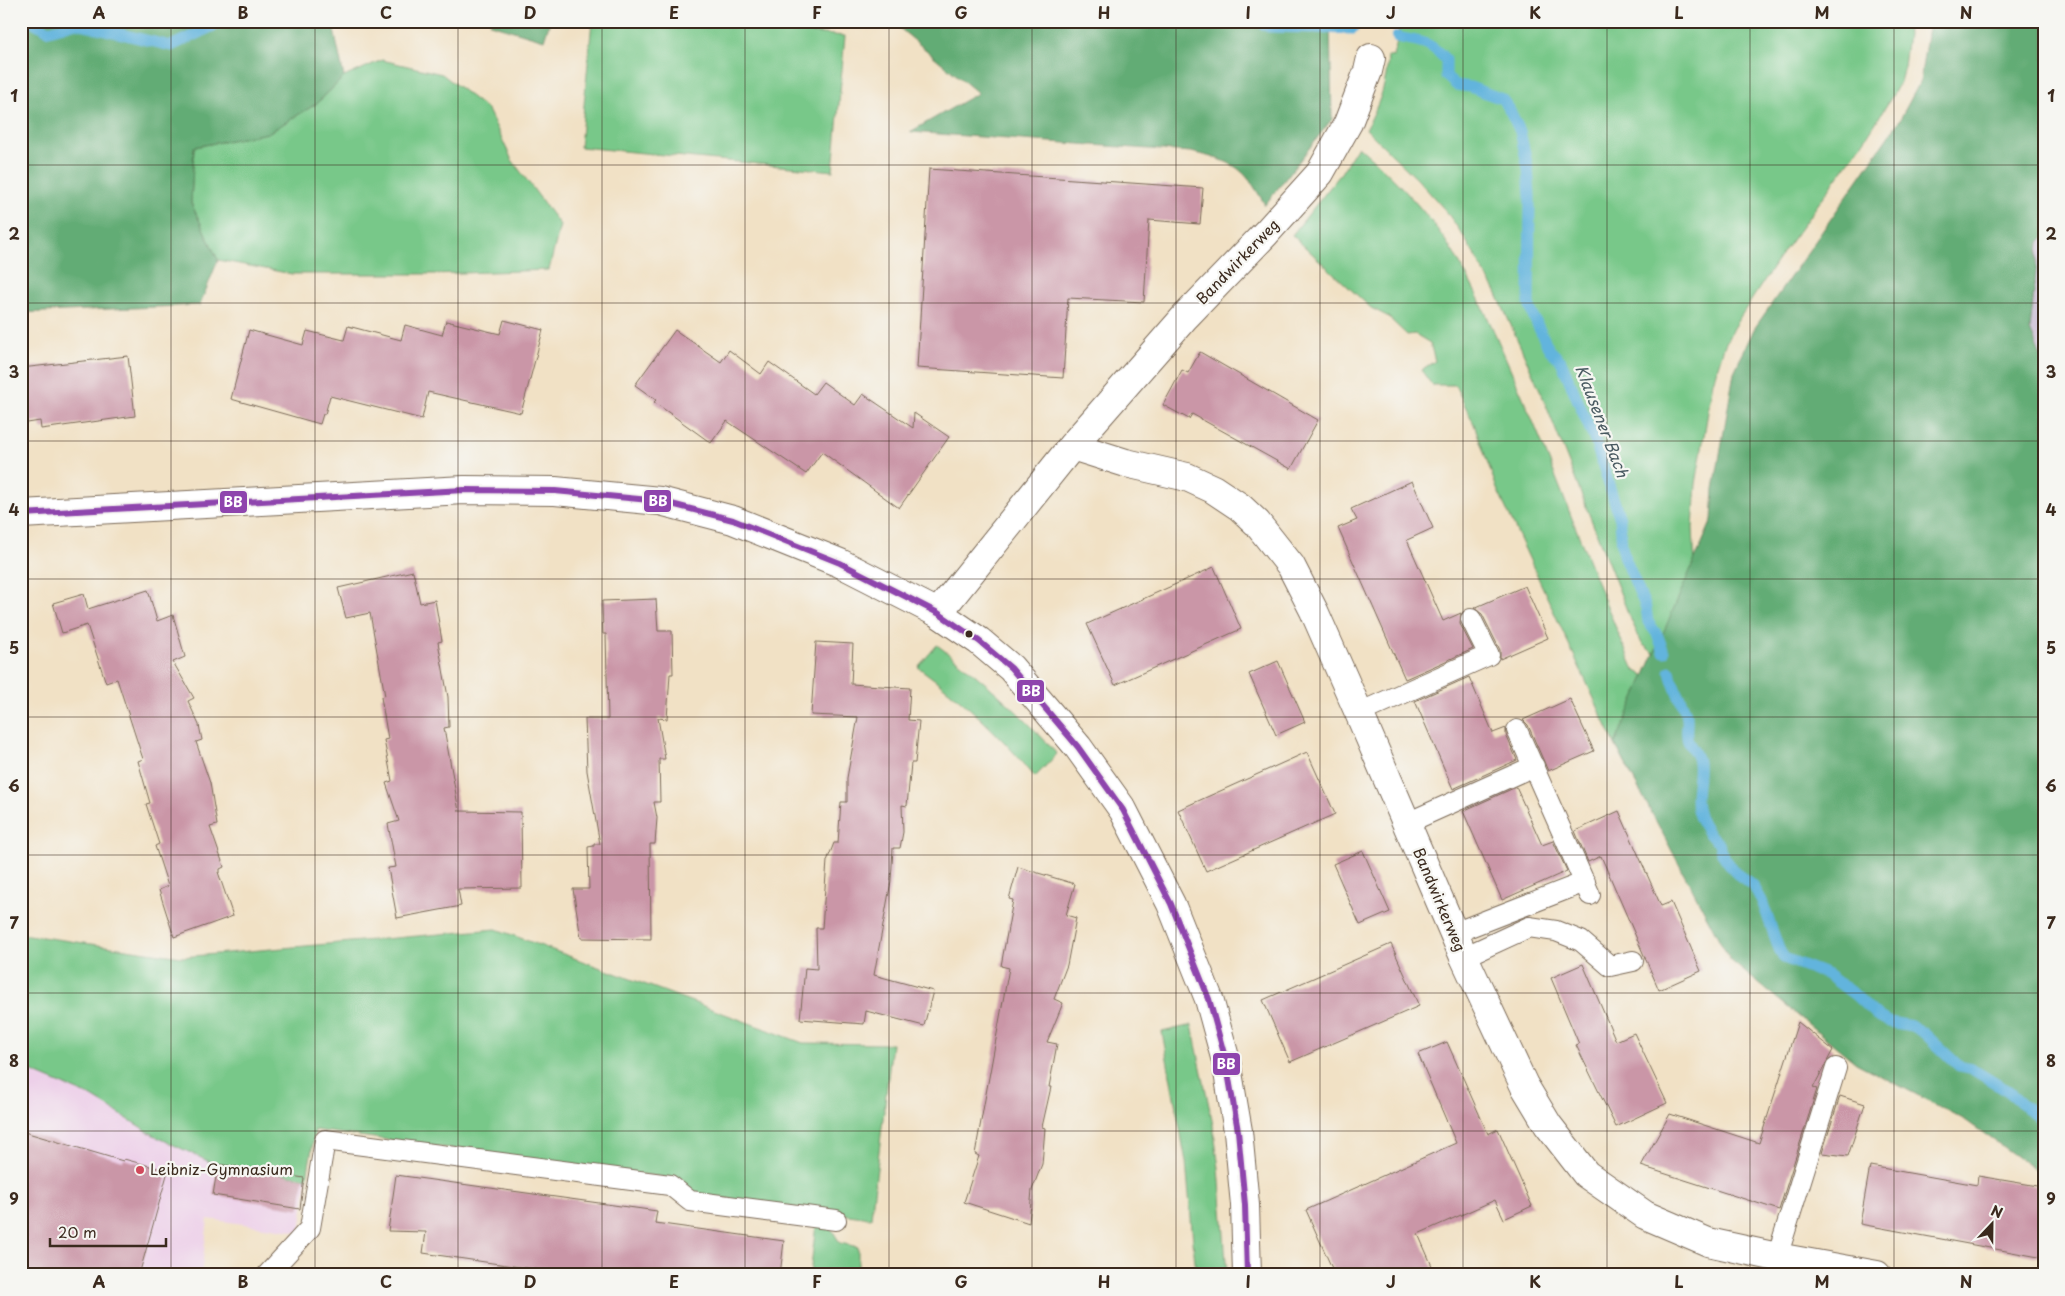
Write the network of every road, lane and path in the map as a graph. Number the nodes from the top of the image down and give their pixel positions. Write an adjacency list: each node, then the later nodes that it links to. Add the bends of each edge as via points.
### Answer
1 (1371, 58): 2 (street, Bandwirkerweg, via 1348,123 1320,173 1184,318)
2 (1072, 446): 4 (street, Bandwirkerweg); 6 (street, Bandwirkerweg, via 1126,463 1187,476 1213,488 1240,507 1291,566)
3 (21, 514): 4 (street, via 464,490 555,491 660,501 732,520 840,564)
4 (938, 613): 16 (street, via 986,646 1011,668 1078,747 1122,810 1171,904 1209,999 1226,1061 1238,1131)
5 (1471, 619): 6 (lane, via 1489,655)
6 (1360, 713): 9 (street, Bandwirkerweg)
7 (1517, 730): 8 (lane)
8 (1534, 766): 9 (lane); 10 (lane, via 1587,888)
9 (1407, 823): 10 (street, Bandwirkerweg)
10 (1459, 945): 11 (lane, via 1529,927 1556,931 1581,940 1610,966); 14 (street, Bandwirkerweg, via 1524,1085 1548,1125 1586,1174 1645,1216 1708,1242)
11 (1633, 961)
12 (1836, 1068): 14 (lane)
13 (836, 1220): 15 (lane, via 690,1201 670,1185 325,1140 310,1228)
14 (1777, 1257): 17 (street, Bandwirkerweg)
15 (267, 1275)
16 (1247, 1275)
17 (1876, 1275)

